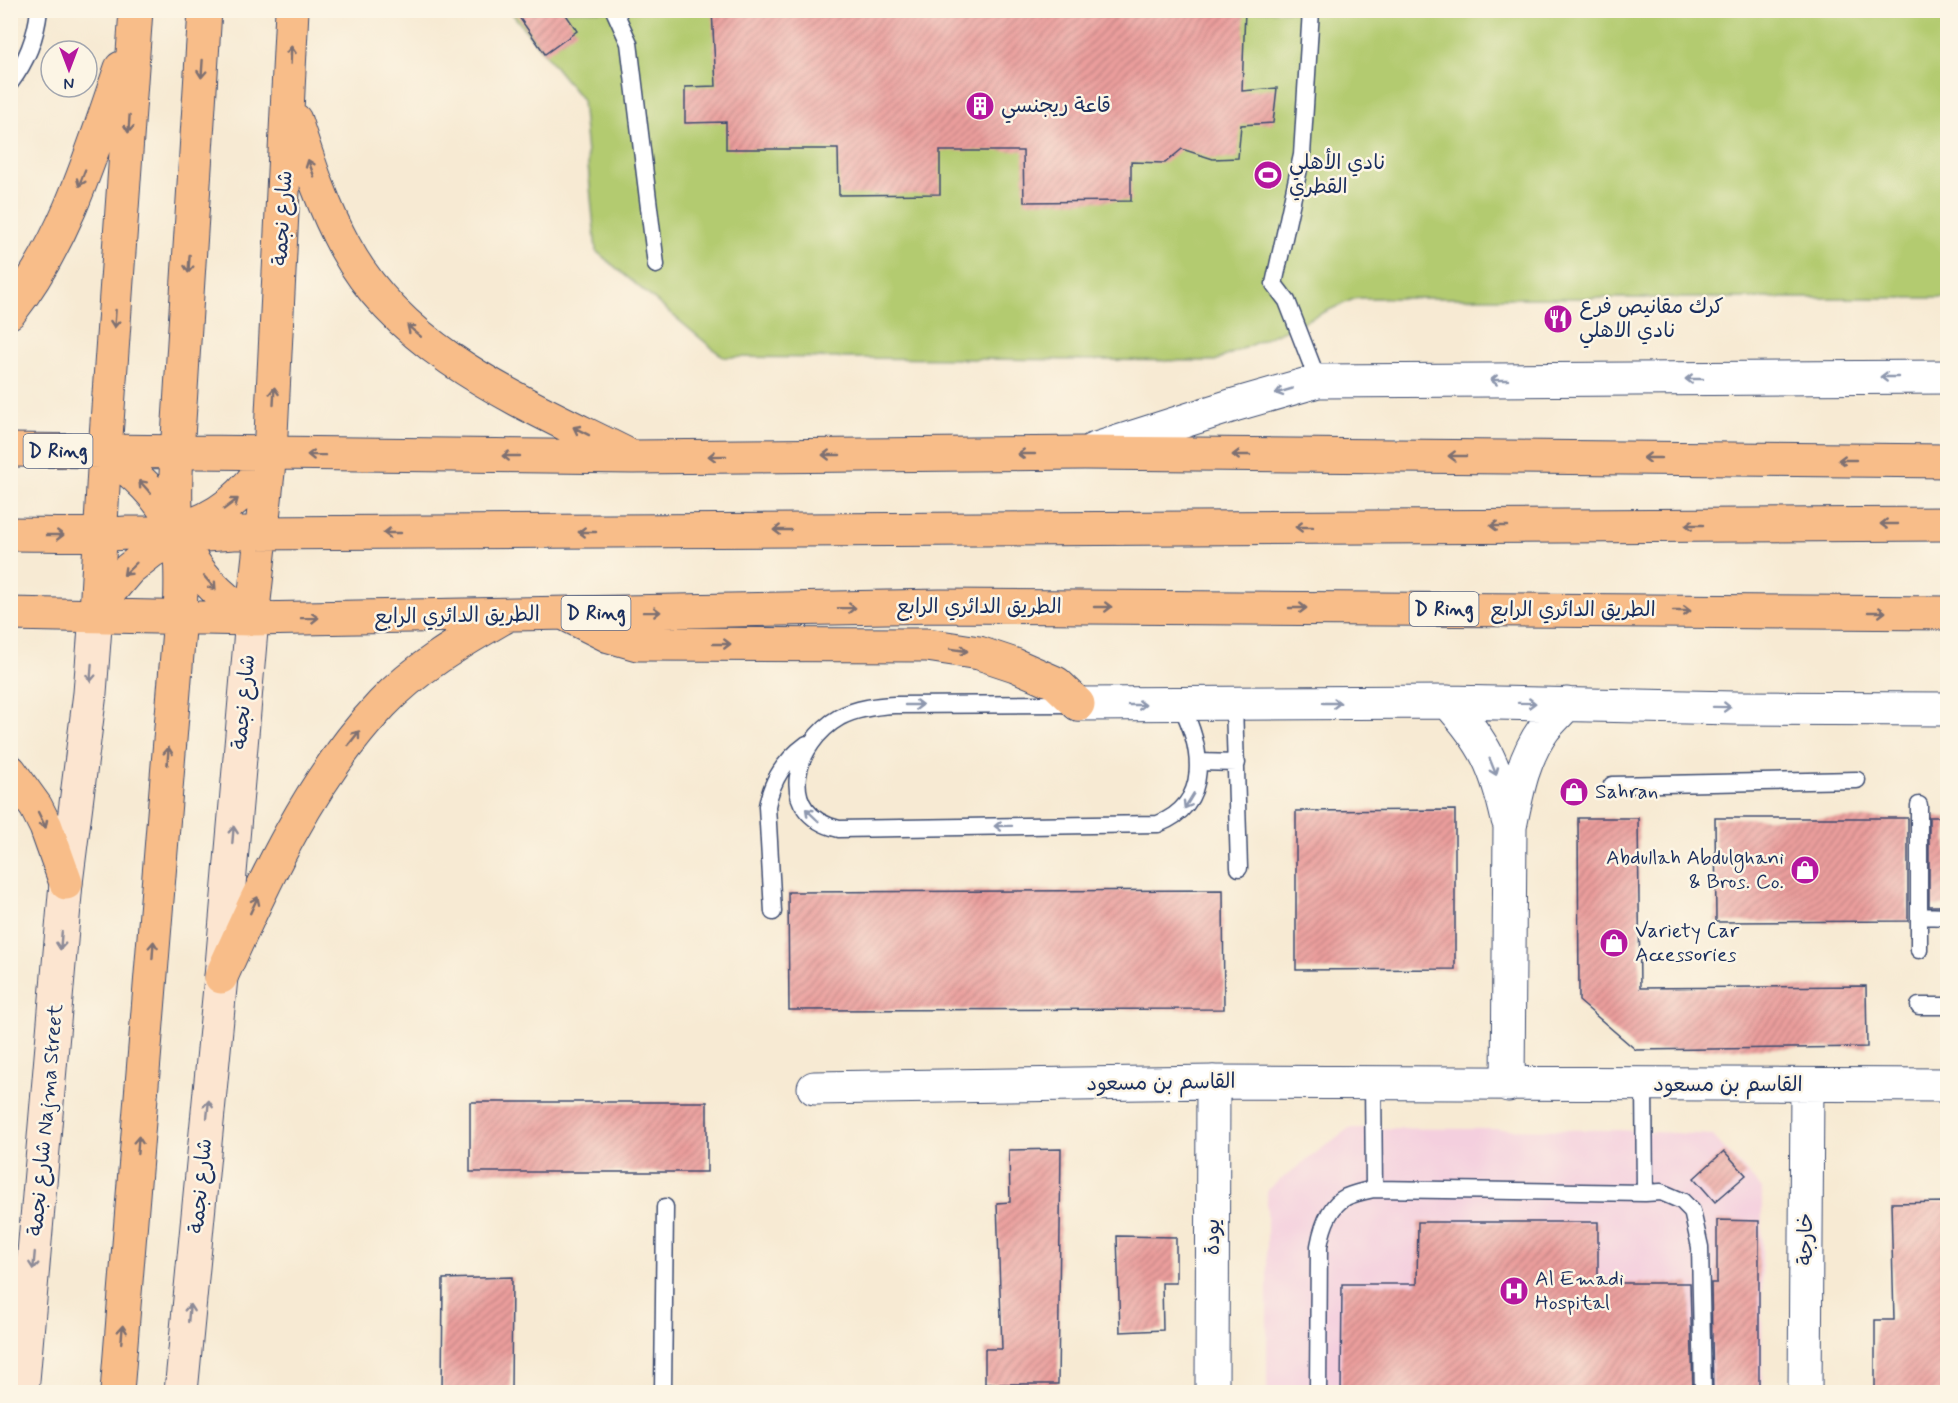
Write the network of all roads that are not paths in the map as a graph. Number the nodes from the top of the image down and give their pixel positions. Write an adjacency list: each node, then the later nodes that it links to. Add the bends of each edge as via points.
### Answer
1 (39, 10): 7 (lane, via 32,46)
2 (205, 10): 15 (main road, one-way to 15)
3 (292, 10): 8 (main road, شارع نجمة, one-way to 3)
4 (614, 10): 9 (lane, via 629,43)
5 (1311, 10): 12 (lane, via 1302,155 1274,284 1287,301)
6 (136, 17): 10 (main road, one-way to 10, via 89,160 57,238); 14 (main road, one-way to 14)
7 (10, 83)
8 (289, 100): 17 (main road, شارع نجمة, one-way to 8); 18 (main road, one-way to 8, via 458,365 385,303 345,248 332,221)
9 (656, 265)
10 (10, 312)
11 (1947, 377): 12 (street, one-way to 12)
12 (1318, 381): 16 (street, one-way to 16)
13 (10, 450): 14 (main road, D Ring)
14 (105, 451): 15 (main road, D Ring); 21 (main road, one-way to 14, via 146,486); 24 (main road)
15 (177, 453): 17 (main road, D Ring); 21 (main road)
16 (1084, 453): 18 (main road, D Ring, one-way to 18); 19 (main road, D Ring, one-way to 16)
17 (270, 454): 18 (main road, D Ring, one-way to 17); 21 (main road, one-way to 17, via 224,510 243,494); 22 (main road, شارع نجمة)
18 (633, 457)
19 (1947, 461)
20 (1947, 524): 22 (main road, one-way to 22)
21 (178, 533): 22 (main road); 24 (main road); 28 (main road, one-way to 28, via 129,568); 30 (main road); 31 (main road, one-way to 31, via 209,583)
22 (262, 533): 31 (main road, شارع نجمة)
23 (10, 534): 24 (main road, one-way to 24)
24 (100, 535): 28 (main road)
25 (1947, 613): 27 (main road, الطريق الدائري الرابع / D Ring, one-way to 25, via 940,606)
26 (10, 614): 28 (main road, الطريق الدائري الرابع / D Ring)
27 (566, 614): 29 (main road, الطريق الدائري الرابع / D Ring); 33 (main road, one-way to 33, via 609,636 637,644 927,645 979,653 1056,683)
28 (96, 615): 30 (main road, الطريق الدائري الرابع / D Ring); 47 (main road, one-way to 47)
29 (507, 615): 31 (main road, الطريق الدائري الرابع / D Ring, one-way to 29); 52 (main road, one-way to 29, via 281,851 329,772 361,730 383,704 425,667)
30 (180, 616): 31 (main road, الطريق الدائري الرابع / D Ring); 66 (main road, one-way to 30)
31 (252, 619): 52 (main road, شارع نجمة, one-way to 31)
32 (1448, 702): 34 (street, one-way to 32); 35 (street, one-way to 35); 45 (street, one-way to 45, via 1488,755 1501,786)
33 (1078, 704): 36 (street, one-way to 36); 38 (lane, one-way to 33, via 841,717 876,706)
34 (1234, 704): 36 (street); 40 (lane)
35 (1567, 704): 37 (street, one-way to 37); 45 (street, via 1545,728 1528,757)
36 (1181, 705): 39 (lane, via 1193,732)
37 (1947, 709)
38 (812, 740): 39 (lane, one-way to 38, via 1193,795 1185,808 1158,824 839,829 816,820 798,791 801,764); 48 (lane, via 794,753 770,791 766,821)
39 (1198, 762): 40 (lane)
40 (1237, 763): 46 (lane)
41 (10, 771): 47 (main road, one-way to 47, via 36,807)
42 (1857, 780): 43 (lane)
43 (1612, 785)
44 (1919, 805): 49 (lane)
45 (1510, 827): 57 (street)
46 (1239, 868)
47 (66, 883): 65 (main road, شارع نجمة Najma Street, one-way to 65)
48 (773, 912)
49 (1919, 916): 50 (lane); 51 (lane)
50 (1947, 917)
51 (1919, 950)
52 (221, 977): 67 (main road, شارع نجمة, one-way to 52)
53 (1919, 1006): 54 (lane)
54 (1947, 1006)
55 (1213, 1082): 56 (street, القاسم بن مسعود); 61 (street, القاسم بن مسعود); 69 (street, يودة)
56 (1373, 1082): 57 (street, القاسم بن مسعود); 62 (lane)
57 (1508, 1084): 58 (street, القاسم بن مسعود)
58 (1644, 1085): 59 (street, القاسم بن مسعود); 63 (lane)
59 (1807, 1085): 60 (street, القاسم بن مسعود); 72 (street, خارجة)
60 (1947, 1085)
61 (814, 1088)
62 (1374, 1189): 63 (lane); 70 (lane, via 1344,1198 1322,1228)
63 (1645, 1193): 71 (lane, via 1661,1192 1682,1201 1692,1211 1700,1247)
64 (665, 1207): 68 (lane)
65 (22, 1392)
66 (117, 1392)
67 (181, 1392)
68 (663, 1392)
69 (1212, 1392)
70 (1318, 1392)
71 (1703, 1392)
72 (1805, 1392)

